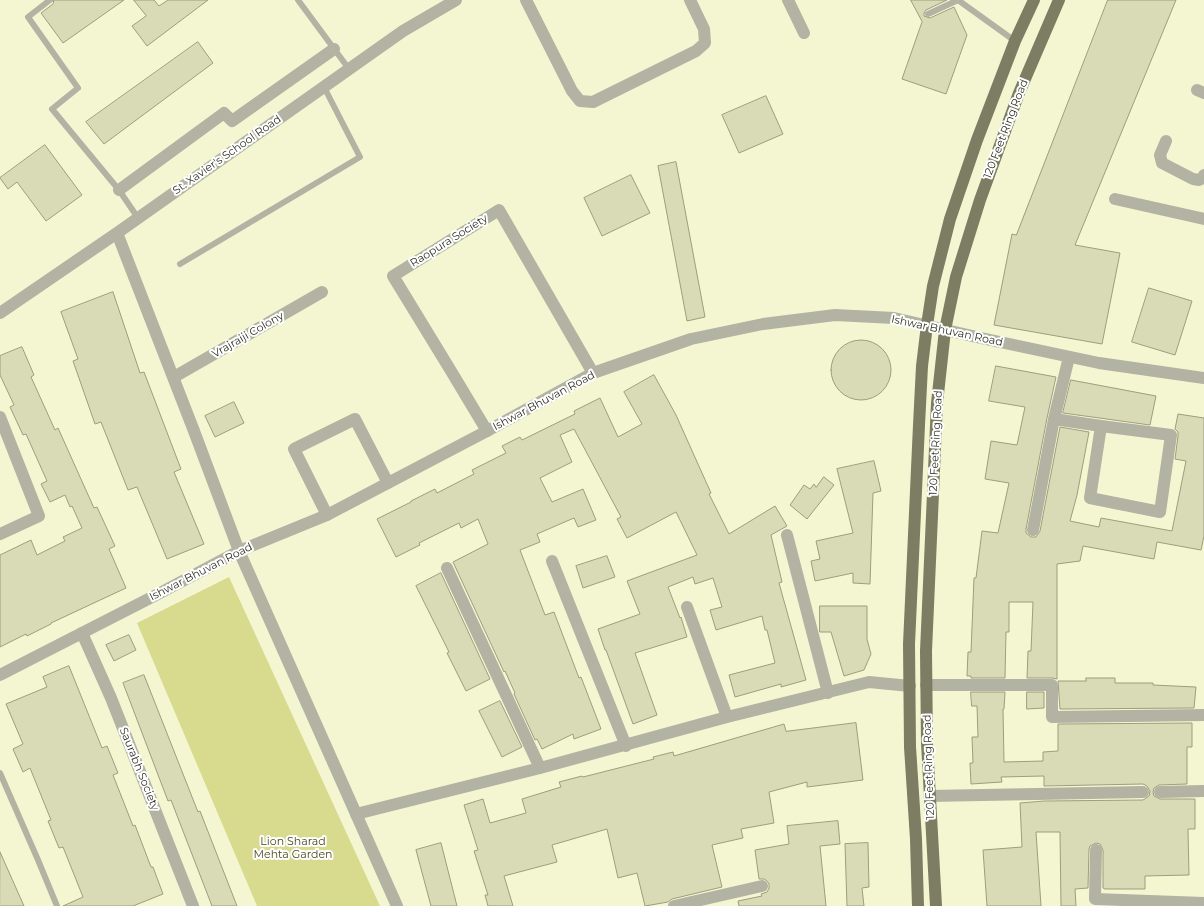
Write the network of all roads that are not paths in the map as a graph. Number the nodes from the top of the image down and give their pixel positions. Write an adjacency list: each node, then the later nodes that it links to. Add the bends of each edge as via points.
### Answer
1 (50, 0): 17 (lane, via 28,17 78,88 52,109)
2 (298, 0): 12 (lane)
3 (456, 0): 13 (street, St. Xavier's School Road, via 404,31)
4 (526, 0): 5 (street, via 572,91 580,101 593,102 696,52 705,43 704,29)
5 (690, 0)
6 (788, 0): 10 (street)
7 (1034, 0): 11 (main road, 120 Feet Ring Road)
8 (1059, 0): 26 (main road, 120 Feet Ring Road, via 1020,93 980,200 956,277)
9 (928, 14): 11 (lane, via 958,0)
10 (804, 33)
11 (1015, 41): 25 (main road, 120 Feet Ring Road, via 950,219 933,286)
12 (334, 49): 13 (lane); 17 (street, via 232,121 224,113)
13 (349, 69): 14 (street, St. Xavier's School Road)
14 (324, 87): 19 (street, St. Xavier's School Road); 22 (lane, via 360,157)
15 (1166, 141): 16 (street, via 1160,155 1162,163 1193,180 1199,180)
16 (1204, 175)
17 (119, 190): 19 (lane)
18 (1115, 199): 20 (street)
19 (138, 218): 21 (street, St. Xavier's School Road)
20 (1204, 218)
21 (117, 233): 24 (street, St. Xavier's School Road); 29 (street)
22 (180, 264)
23 (322, 292): 29 (street, Vrajraiji Colony)
24 (0, 313)
25 (927, 325): 26 (street, Ishwar Bhuvan Road); 28 (street, Ishwar Bhuvan Road, via 894,318 835,315 763,324 692,339); 47 (main road, 120 Feet Ring Road, via 915,507 909,644)
26 (945, 330): 27 (street, Ishwar Bhuvan Road); 46 (main road, 120 Feet Ring Road, via 937,403)
27 (1069, 357): 30 (street, Ishwar Bhuvan Road); 32 (street)
28 (593, 373): 34 (street, Ishwar Bhuvan Road); 34 (street, Raopura Society, via 499,210 393,276)
29 (174, 377): 40 (street)
30 (1204, 378)
31 (0, 417): 38 (street, via 39,516)
32 (1054, 419): 33 (street); 37 (street)
33 (1101, 426): 33 (street, via 1171,435 1160,512 1090,498)
34 (487, 431): 35 (street, Ishwar Bhuvan Road)
35 (388, 483): 36 (street, Ishwar Bhuvan Road); 36 (street, via 355,419 294,449)
36 (327, 515): 40 (street, Ishwar Bhuvan Road)
37 (1032, 530)
38 (0, 534)
39 (787, 535): 48 (street)
40 (239, 551): 44 (street, Ishwar Bhuvan Road); 58 (street)
41 (552, 561): 51 (street)
42 (447, 568): 52 (street)
43 (687, 607): 50 (street)
44 (82, 632): 45 (street, Ishwar Bhuvan Road); 63 (street, Saurabh Society, via 111,698)
45 (0, 675)
46 (926, 685): 49 (street, via 1052,685 1052,717); 57 (main road, 120 Feet Ring Road)
47 (910, 686): 48 (street, via 869,682); 66 (main road, 120 Feet Ring Road, via 910,747)
48 (828, 693): 50 (street)
49 (1204, 716)
50 (727, 717): 51 (street)
51 (626, 746): 52 (street)
52 (540, 768): 58 (street)
53 (0, 773): 62 (lane)
54 (1204, 791): 56 (street)
55 (1143, 792): 57 (street)
56 (1160, 792)
57 (929, 796): 67 (main road, 120 Feet Ring Road)
58 (356, 814): 64 (street)
59 (1096, 850): 61 (street, via 1095,899)
60 (762, 886): 65 (street)
61 (1204, 903)
62 (57, 906)
63 (193, 906)
64 (396, 906)
65 (674, 906)
66 (918, 906)
67 (936, 906)

